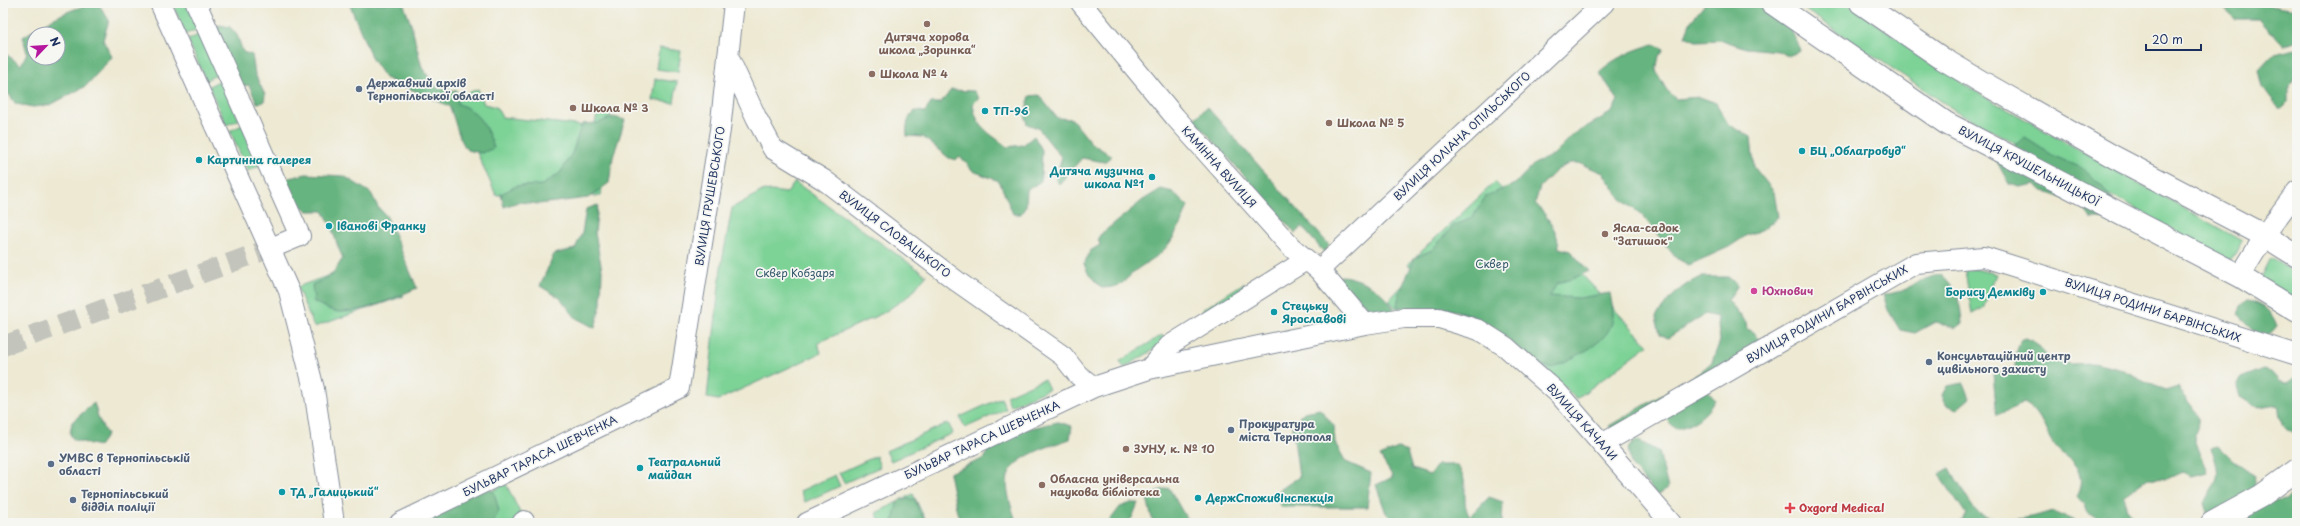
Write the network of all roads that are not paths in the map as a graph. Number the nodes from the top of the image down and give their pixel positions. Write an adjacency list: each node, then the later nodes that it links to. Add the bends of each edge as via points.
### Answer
1 (160, 3): 11 (street)
2 (196, 3): 11 (street, via 300,236)
3 (734, 3): 8 (street, ВУЛИЦЯ ГРУШЕВСЬКОГО)
4 (1081, 3): 13 (street, КАМІННА ВУЛИЦЯ, via 1175,117 1291,246)
5 (1604, 3): 13 (street, ВУЛИЦЯ ЮЛІАНА ОПІЛЬСЬКОГО)
6 (1772, 3): 14 (main road, ВУЛИЦЯ КРУШЕЛЬНИЦЬКОЇ, via 1946,123)
7 (1861, 3): 10 (main road, via 1980,81 2114,157)
8 (728, 56): 19 (street, ВУЛИЦЯ СЛОВАЦЬКОГО, via 773,149 824,180 958,282 1062,356); 20 (street, ВУЛИЦЯ ГРУШЕВСЬКОГО, via 720,130)
9 (2297, 191): 10 (street)
10 (2265, 236): 12 (main road); 14 (street)
11 (271, 248): 24 (street, via 290,291 314,389)
12 (2297, 256)
13 (1313, 265): 16 (street, КАМІННА ВУЛИЦЯ); 18 (street, via 1169,346)
14 (2240, 276): 15 (main road, ВУЛИЦЯ КРУШЕЛЬНИЦЬКОЇ)
15 (2297, 311)
16 (1365, 324): 18 (street, БУЛЬВАР ТАРАСА ШЕВЧЕНКА); 21 (street, ВУЛИЦЯ КАЧАЛИ, via 1404,318 1439,318 1479,330 1506,347 1558,393)
17 (2297, 355): 21 (street, ВУЛИЦЯ РОДИНИ БАРВІНСЬКИХ, via 1984,257 1916,263)
18 (1149, 369): 19 (street, БУЛЬВАР ТАРАСА ШЕВЧЕНКА)
19 (1094, 387): 23 (street, БУЛЬВАР ТАРАСА ШЕВЧЕНКА)
20 (679, 388): 25 (street, БУЛЬВАР ТАРАСА ШЕВЧЕНКА)
21 (1602, 444): 26 (street, ВУЛИЦЯ КАЧАЛИ)
22 (2297, 470): 27 (main road, via 2261,496)
23 (812, 520)
24 (334, 523)
25 (400, 523)
26 (1671, 523)
27 (2212, 523)

